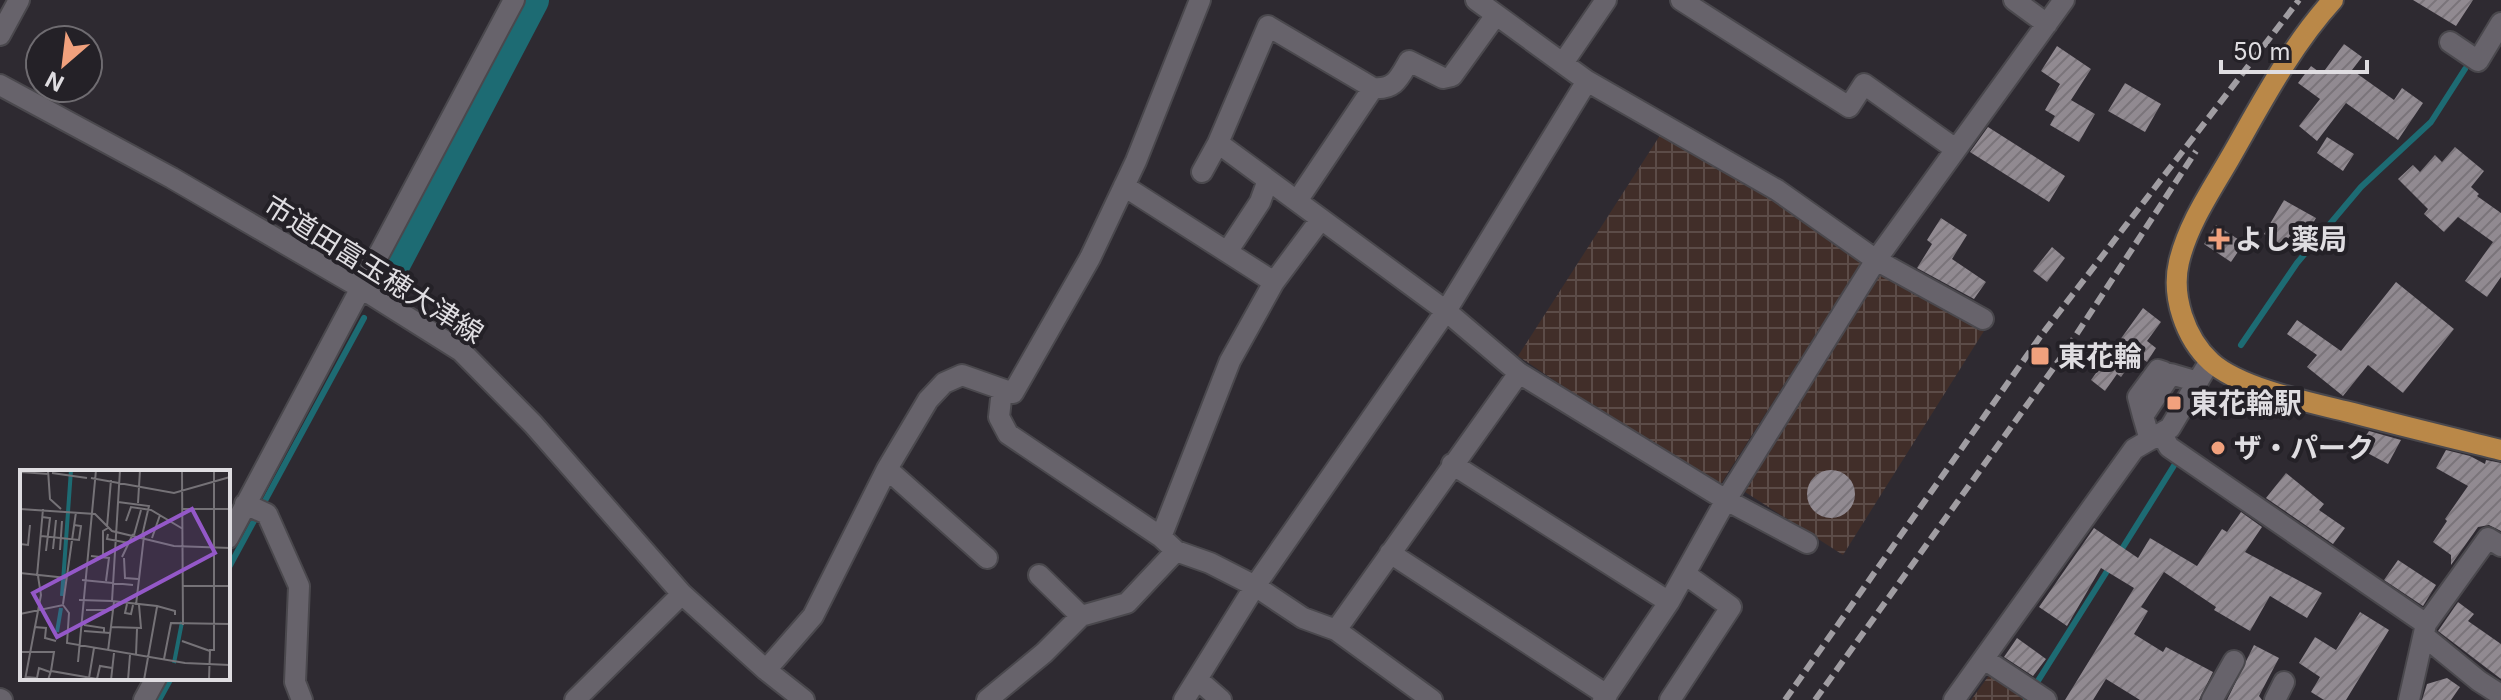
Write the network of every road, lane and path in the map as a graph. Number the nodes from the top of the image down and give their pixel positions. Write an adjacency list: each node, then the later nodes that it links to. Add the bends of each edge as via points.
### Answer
1 (19, 0): 13 (street)
2 (514, 0): 29 (street)
3 (1200, 0): 23 (street)
4 (1476, 0): 10 (street)
5 (1606, 0): 15 (street)
6 (1681, 0): 20 (street, via 1849,107 1864,84)
7 (2014, 0): 12 (street)
8 (2064, 0): 12 (street)
9 (2333, 0): 32 (main road, via 2269,90 2194,221 2178,263 2177,294 2185,327)
10 (1496, 15): 15 (street); 18 (street, via 1452,76 1443,78 1409,61 1395,84)
11 (2501, 23): 14 (street, via 2478,61)
12 (2047, 24): 20 (street)
13 (0, 35)
14 (2464, 51)
15 (1563, 63): 16 (street)
16 (1587, 81): 27 (street, via 1777,190); 30 (street)
17 (0, 85): 29 (street, 市道田富玉穂大津線)
18 (1373, 88): 19 (street, via 1268,26); 24 (street)
19 (1218, 143): 21 (street); 22 (street)
20 (1954, 148): 27 (street)
21 (1202, 172)
22 (1268, 180): 24 (street); 26 (street)
23 (1124, 186): 26 (street); 35 (street, via 1090,258 1013,393)
24 (1297, 201): 25 (street)
25 (1321, 219): 28 (street); 30 (street)
26 (1227, 252): 28 (street)
27 (1876, 260): 31 (street); 40 (street)
28 (1274, 282): 44 (street, via 1230,361)
29 (361, 288): 41 (street); 51 (street, 市道田富玉穂大津線, via 461,351 492,379)
30 (1446, 311): 33 (street); 50 (street)
31 (1983, 319)
32 (2210, 361): 34 (street); 37 (main road, via 2232,376 2291,398)
33 (1519, 373): 38 (street); 40 (street)
34 (2198, 382): 36 (street, via 2170,428); 36 (street, via 2171,374 2143,416)
35 (1002, 390): 39 (street, via 962,375 944,383); 44 (street, via 999,417 1008,434)
36 (2155, 437): 55 (street); 56 (street, via 2134,449)
37 (2501, 450)
38 (1452, 464): 46 (street); 52 (street)
39 (887, 469): 47 (street); 58 (street, via 813,616)
40 (1726, 500): 43 (street); 48 (street)
41 (254, 508): 42 (street); 68 (street, via 299,586 295,682)
42 (230, 536)
43 (1807, 543)
44 (1168, 544): 50 (street); 53 (street, via 1127,603)
45 (2501, 546): 55 (street, via 2488,538)
46 (1390, 553): 54 (street); 65 (street)
47 (987, 558)
48 (1685, 574): 52 (street); 73 (street, via 1731,607)
49 (1039, 575): 53 (street)
50 (1255, 586): 54 (street, via 1303,618); 59 (street)
51 (682, 594): 58 (street, 市道田富玉穂大津線); 69 (street)
52 (1669, 602): 65 (street)
53 (1081, 616): 66 (street)
54 (1336, 630): 61 (street)
55 (2425, 630): 63 (street); 76 (street)
56 (1984, 659): 62 (street); 74 (street)
57 (2234, 661): 75 (street)
58 (766, 670): 64 (street, 市道田富玉穂大津線)
59 (1197, 679): 70 (street); 71 (street)
60 (155, 680): 67 (street)
61 (1411, 694): 72 (street)
62 (2036, 694)
63 (2501, 695)
64 (791, 696)
65 (1605, 697)
66 (996, 698)
67 (144, 700)
68 (302, 700)
69 (575, 700)
70 (1184, 700)
71 (1221, 700)
72 (1432, 700)
73 (1670, 700)
74 (1954, 700)
75 (2212, 700)
76 (2409, 700)

